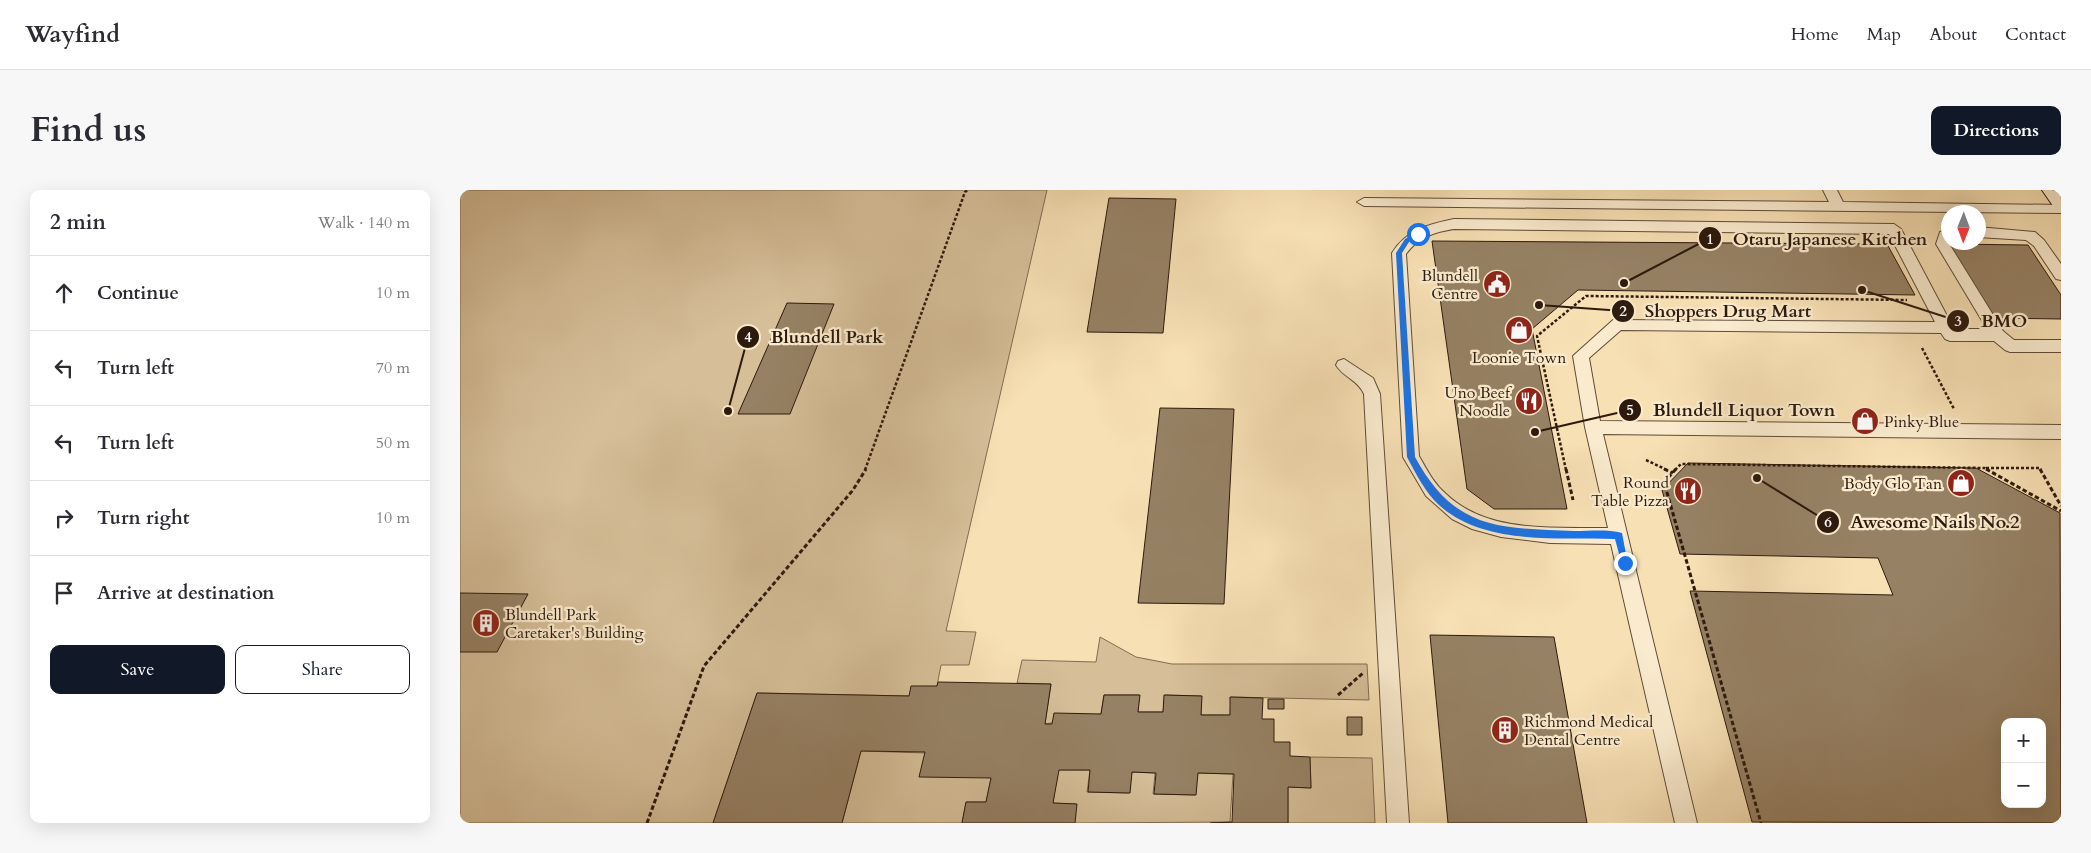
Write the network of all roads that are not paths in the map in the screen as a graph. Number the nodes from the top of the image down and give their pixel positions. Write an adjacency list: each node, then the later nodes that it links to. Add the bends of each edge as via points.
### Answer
1 (1830, 190): 5 (lane)
2 (2054, 190): 3 (main road)
3 (2061, 200)
4 (1364, 202): 5 (lane)
5 (1839, 208): 6 (lane)
6 (2061, 210)
7 (1986, 232): 9 (lane, via 2030,235)
8 (1947, 250): 11 (lane)
9 (2061, 276)
10 (1946, 328): 11 (lane, via 1950,335); 14 (lane, via 1618,324 1581,356); 16 (lane, via 1894,229 1454,224 1434,227 1407,240 1399,253 1411,457 1424,480 1442,502 1469,520 1494,528 1526,533)
11 (1998, 335): 12 (lane, via 2010,346)
12 (2061, 346)
13 (1344, 365): 17 (lane, via 1367,382 1372,394)
14 (1593, 427): 15 (lane); 16 (lane)
15 (2061, 432)
16 (1619, 536): 18 (lane)
17 (1398, 823)
18 (1686, 823)

